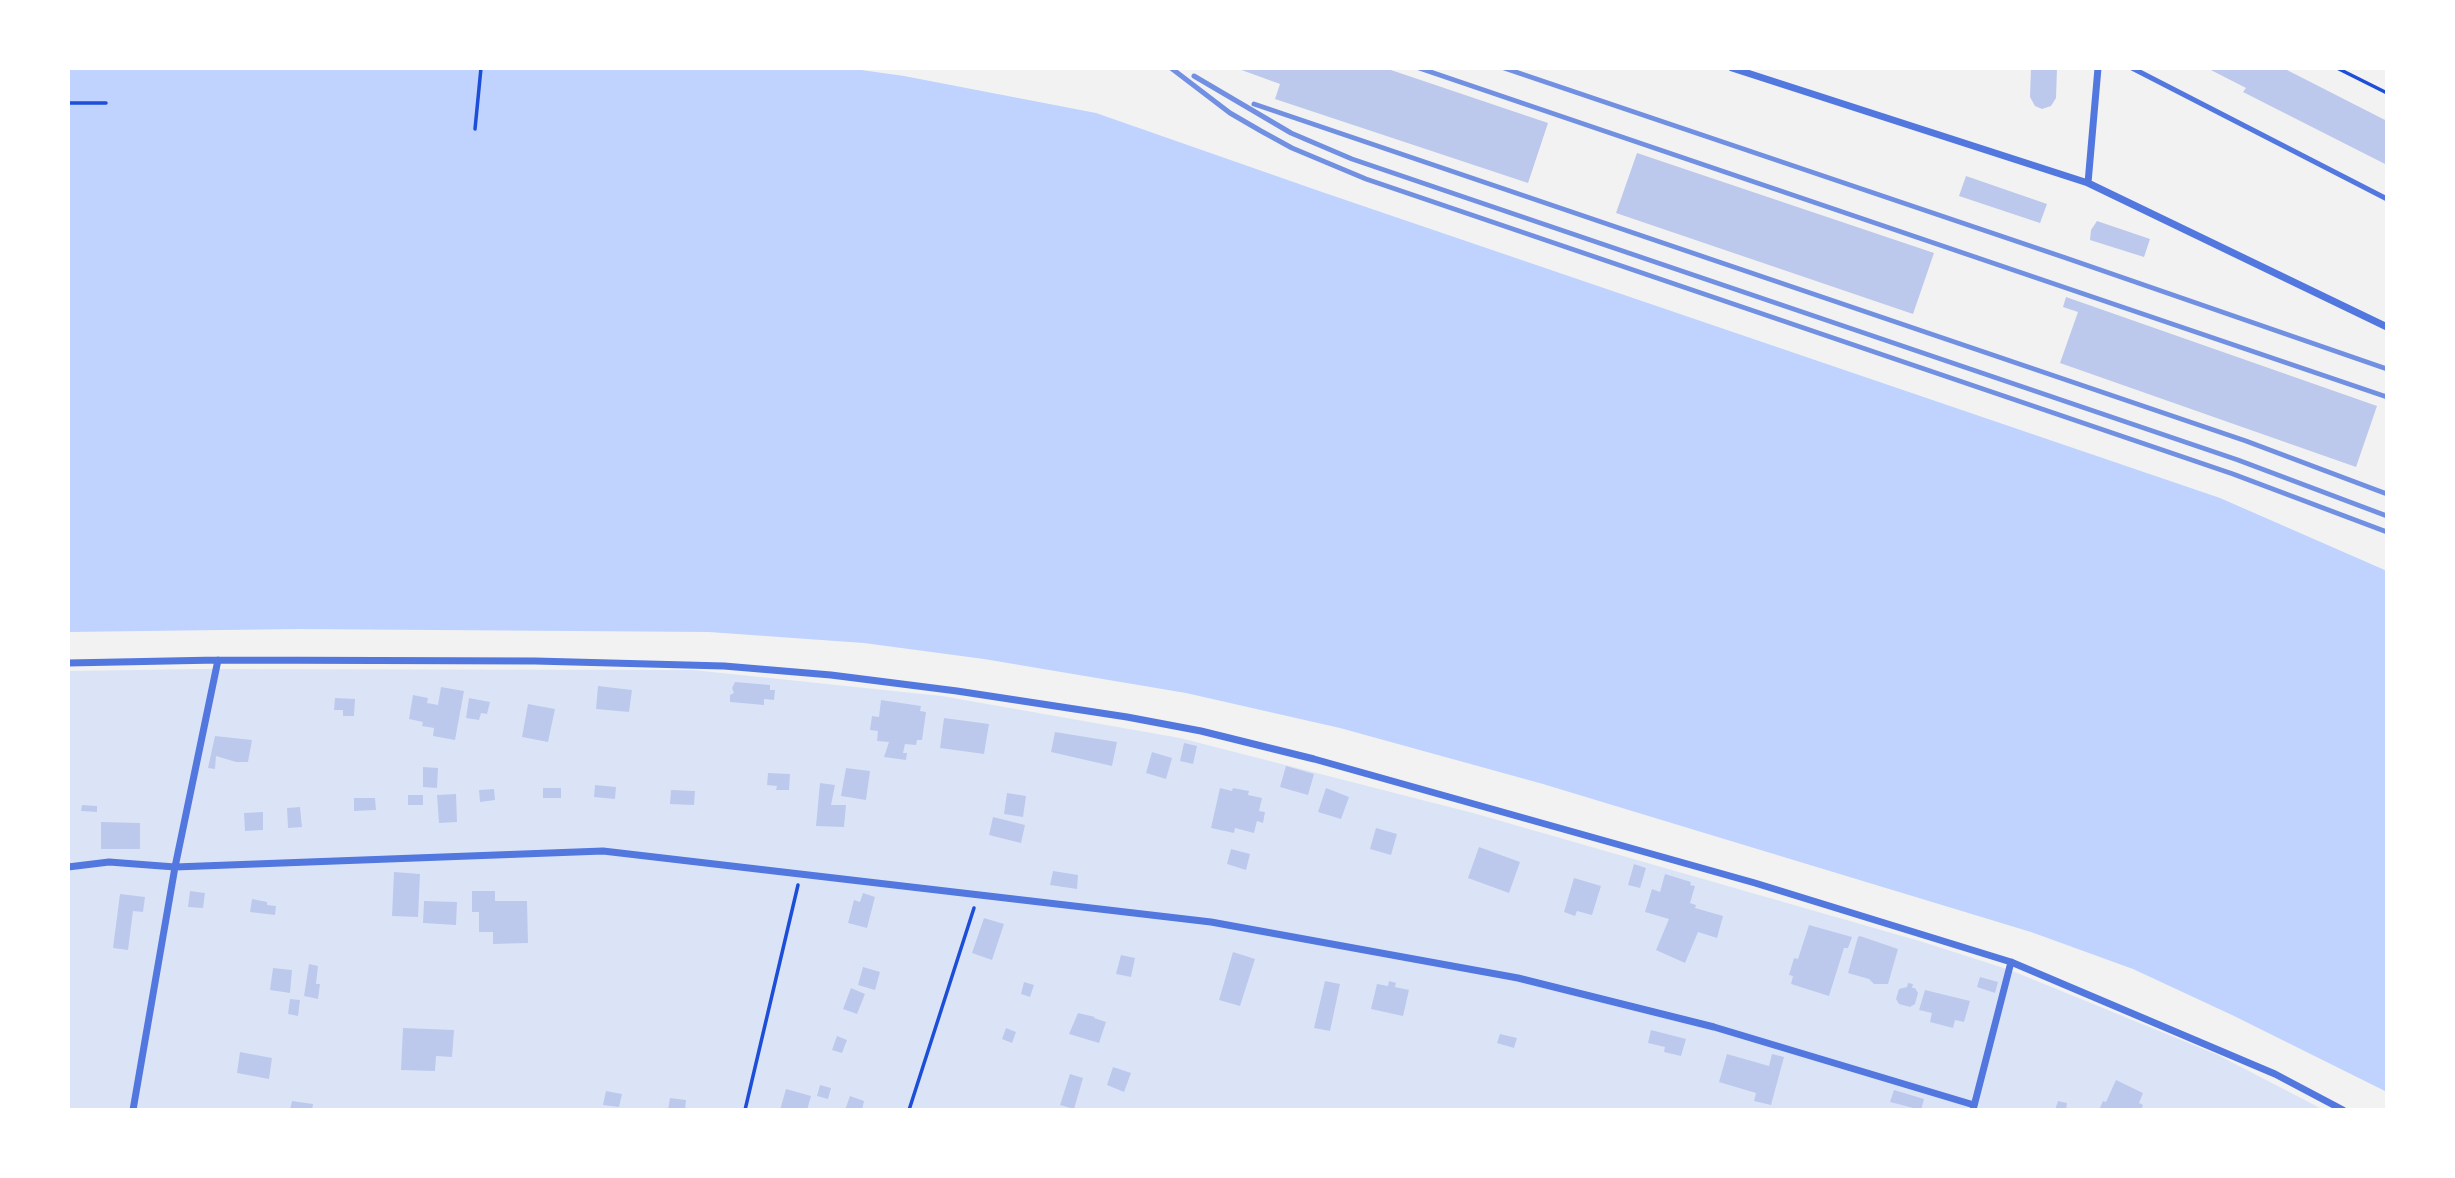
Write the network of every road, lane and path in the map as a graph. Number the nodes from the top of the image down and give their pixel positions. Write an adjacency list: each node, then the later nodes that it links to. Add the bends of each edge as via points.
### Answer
1 (481, 68): 9 (path)
2 (1732, 68): 10 (street)
3 (2098, 68): 10 (street)
4 (2132, 68): 11 (lane)
5 (2337, 68): 6 (path)
6 (2387, 93)
7 (68, 103): 8 (path)
8 (106, 103)
9 (475, 129)
10 (2088, 183): 12 (street)
11 (2387, 198)
12 (2387, 327)
13 (218, 660): 14 (street); 16 (street); 19 (street, via 724,666 831,675 1127,717 1314,759 1755,883)
14 (68, 663)
15 (68, 867): 16 (street, via 109,862)
16 (175, 867): 17 (street, via 603,851); 21 (street)
17 (801, 873): 18 (street); 22 (path)
18 (979, 893): 20 (street, via 1211,922 1518,978 1714,1027); 23 (path)
19 (2011, 962): 20 (street); 24 (street, via 2275,1074)
20 (1973, 1107)
21 (133, 1110)
22 (745, 1110)
23 (909, 1110)
24 (2343, 1110)

